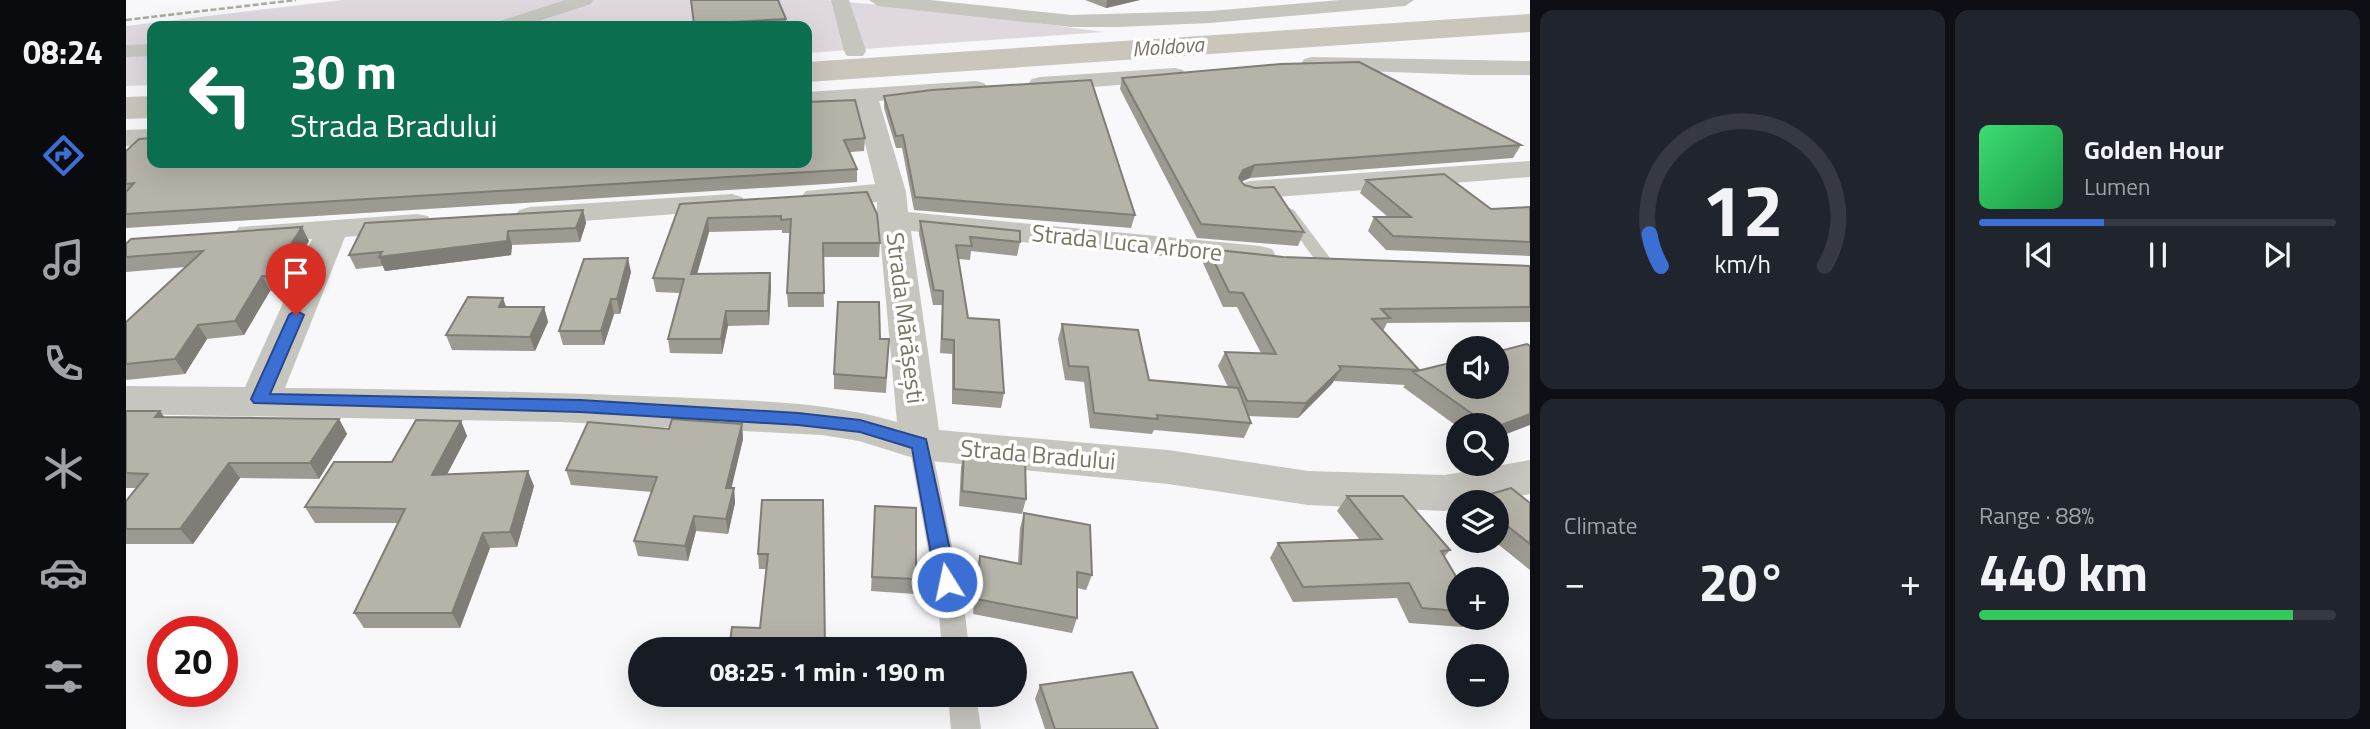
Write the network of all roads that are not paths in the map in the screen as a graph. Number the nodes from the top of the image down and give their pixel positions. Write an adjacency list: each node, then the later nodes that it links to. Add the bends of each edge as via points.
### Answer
1 (584, 0): 5 (street)
2 (840, 0): 8 (street)
3 (878, 0): 4 (street, via 1071,21 1210,17)
4 (1405, 0)
5 (519, 21)
6 (147, 50): 7 (street)
7 (126, 51)
8 (855, 51)
9 (1359, 64): 10 (street); 11 (street, via 1482,71); 13 (street)
10 (1289, 65)
11 (1530, 68)
12 (1193, 74): 14 (street)
13 (1408, 92)
14 (865, 96): 15 (street); 20 (street, Strada Mărășești)
15 (812, 99)
16 (147, 137): 17 (street)
17 (126, 138)
18 (1526, 157): 19 (street)
19 (1261, 190): 25 (lane)
20 (892, 206): 21 (street, via 771,200); 25 (street, Strada Luca Arbore); 28 (street, Strada Mărășești)
21 (508, 217)
22 (442, 222): 23 (street)
23 (333, 228): 24 (street); 26 (street)
24 (220, 236)
25 (1336, 261)
26 (260, 399): 27 (street, Strada Bradului); 28 (street, Strada Bradului, via 580,406 798,419 860,426)
27 (126, 400)
28 (920, 444): 29 (street, Strada Bradului, via 1168,467 1308,488 1445,493); 30 (lane)
29 (1530, 477)
30 (955, 637)
31 (963, 707): 32 (lane)
32 (966, 729)

